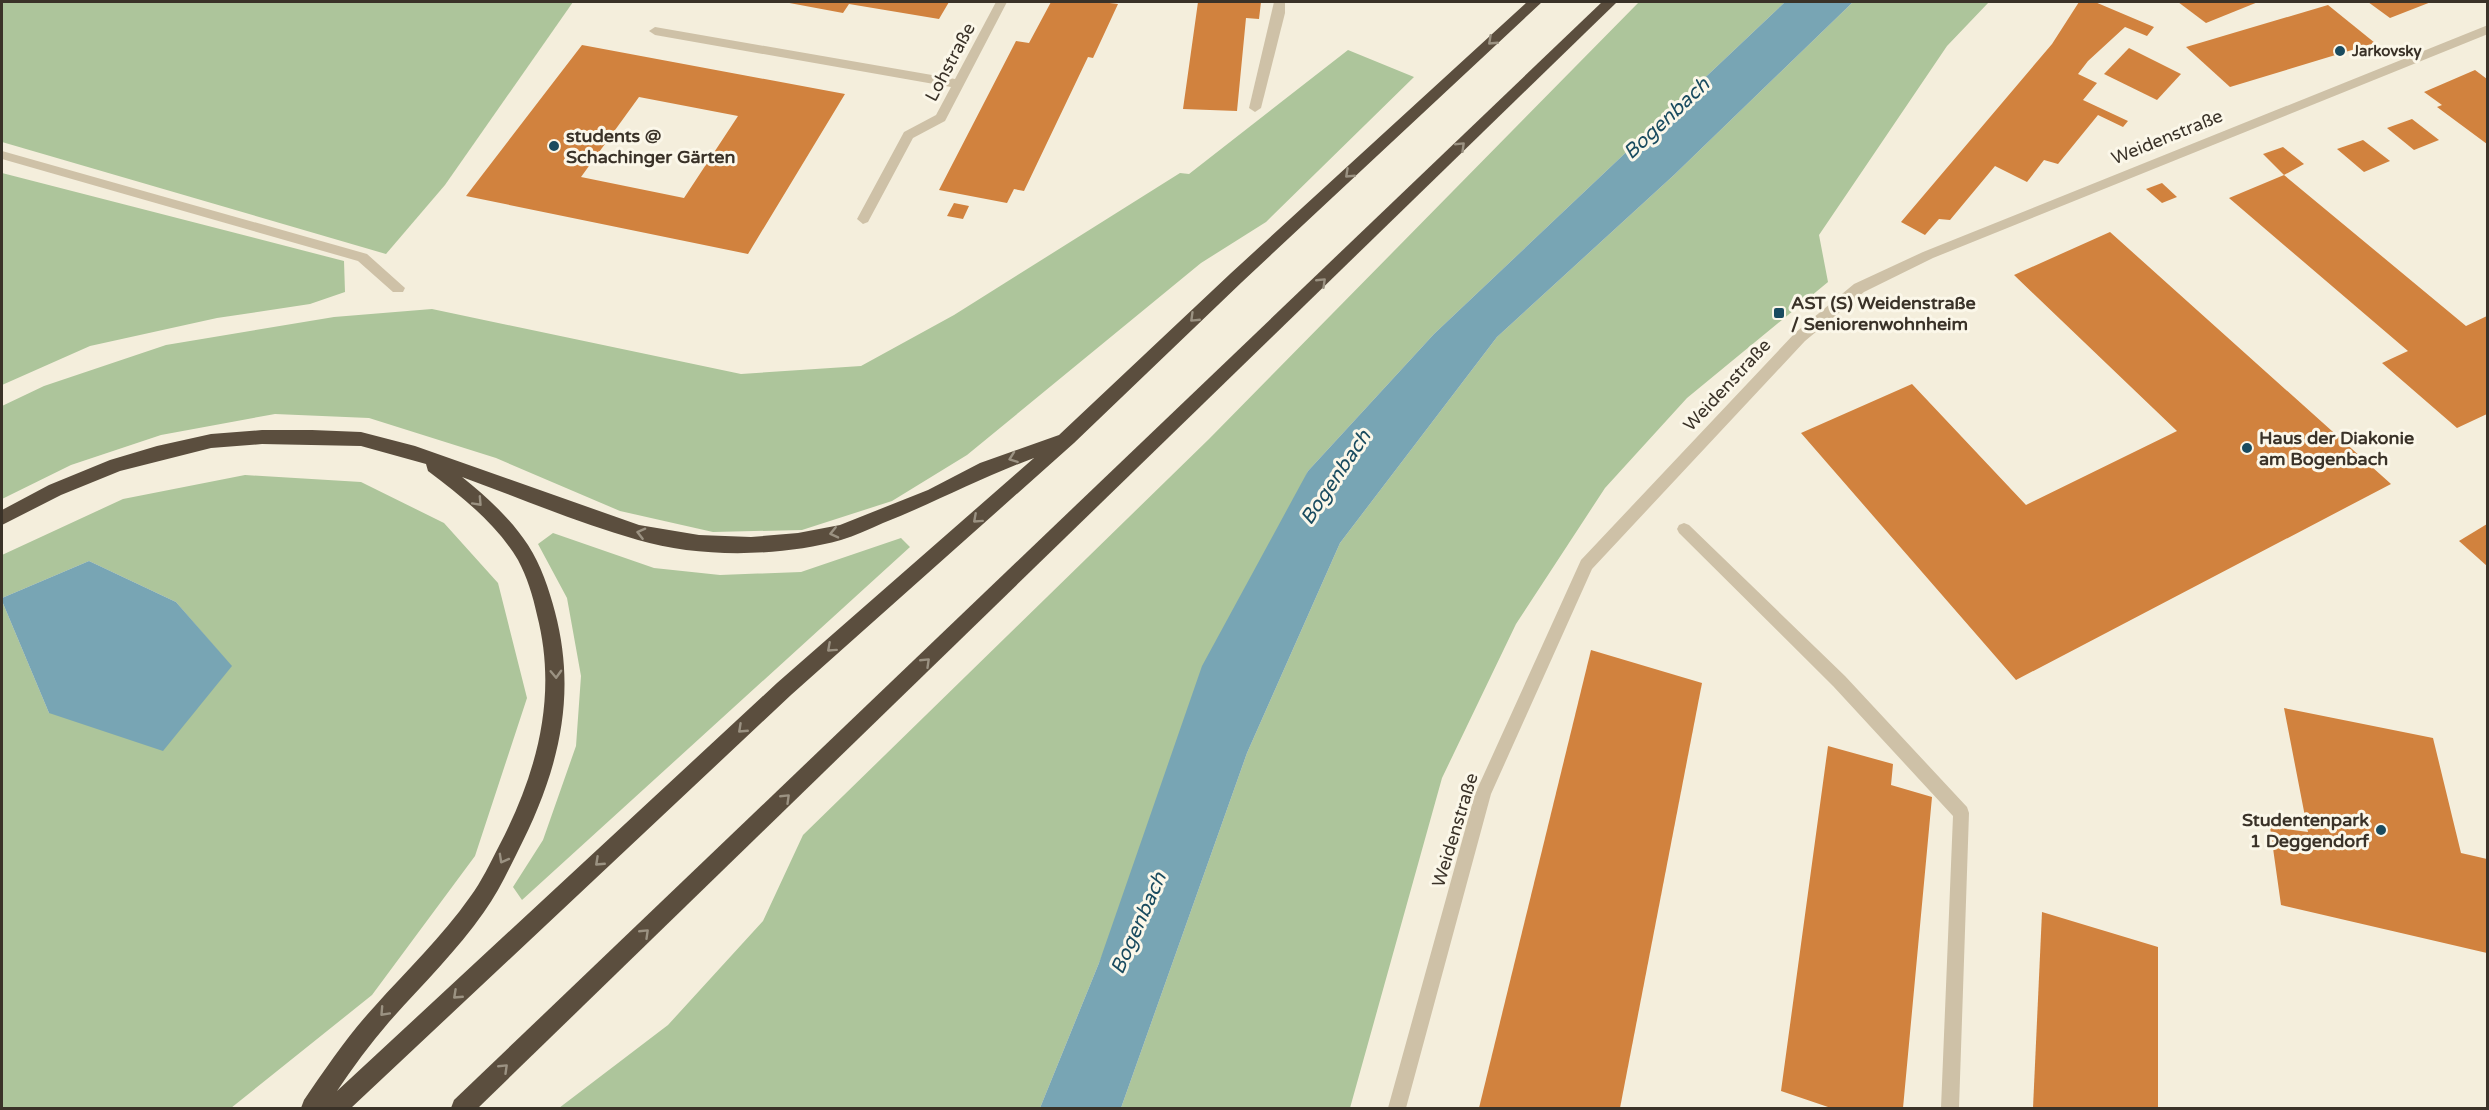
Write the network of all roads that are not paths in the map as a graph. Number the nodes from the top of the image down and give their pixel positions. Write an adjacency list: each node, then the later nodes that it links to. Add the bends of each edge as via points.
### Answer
1 (1001, 2): 7 (street, Lohstraße)
2 (1280, 2): 8 (street)
3 (1535, 2): 12 (highway, one-way to 12)
4 (1610, 2): 18 (highway, one-way to 4)
5 (655, 31): 7 (street)
6 (2484, 34): 19 (street, Weidenstraße, via 1928,255 1859,288 1785,351 1586,565 1483,794)
7 (958, 84): 10 (street, Lohstraße, via 941,118 908,135)
8 (1255, 108)
9 (2, 155): 11 (street, via 362,257)
10 (863, 219)
11 (398, 288)
12 (1068, 438): 13 (highway, one-way to 13, via 986,468 934,495 841,532 750,545 699,543 639,533); 17 (highway, one-way to 17, via 784,689)
13 (415, 453): 14 (highway, via 361,439 262,437 211,441 116,465 55,490); 16 (highway, one-way to 16, via 467,490 522,551 551,625 558,676 552,736 536,791 476,907 438,957 357,1044)
14 (2, 518)
15 (1684, 529): 20 (street, via 1839,681 1961,813)
16 (312, 1108)
17 (335, 1108)
18 (462, 1108)
19 (1397, 1108)
20 (1950, 1108)

